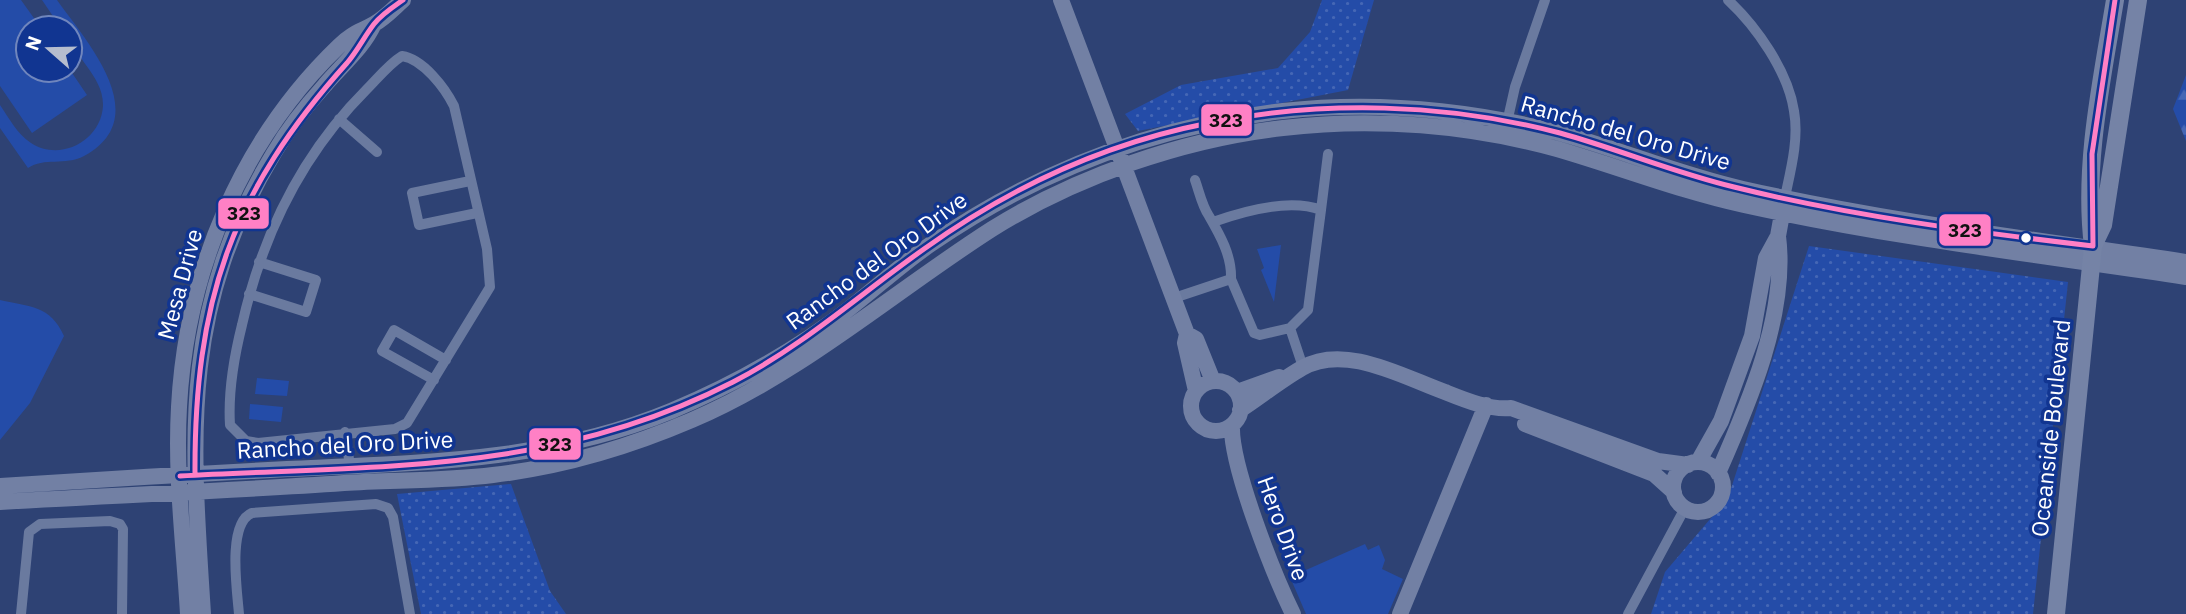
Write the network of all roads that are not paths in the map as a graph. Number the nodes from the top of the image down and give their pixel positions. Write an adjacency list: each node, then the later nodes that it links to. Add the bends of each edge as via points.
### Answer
1 (403, 0): 43 (main road, Mesa Drive, via 374,24 366,41 299,117 240,214 204,330)
2 (1061, 0): 9 (main road)
3 (1545, 0): 8 (street)
4 (1728, 0): 15 (street, via 1767,47 1791,97 1794,146)
5 (2115, 0): 20 (main road, Oceanside Boulevard, via 2095,141)
6 (2138, 0): 20 (main road, Oceanside Boulevard, via 2103,225)
7 (339, 119): 10 (street); 14 (street, via 396,60 411,57 454,106); 21 (street, via 297,180)
8 (1505, 129): 9 (main road, Rancho del Oro Drive, via 1427,110 1310,109 1208,123); 12 (main road, Rancho del Oro Drive, via 1395,124 1282,128 1206,142); 15 (main road, Rancho del Oro Drive, via 1706,196)
9 (1118, 148): 12 (main road); 42 (main road, Rancho del Oro Drive, via 1060,170 982,211 925,248 812,335 698,399 617,430 539,450)
10 (377, 152)
11 (1328, 154): 16 (street)
12 (1125, 167): 26 (main road); 42 (main road, Rancho del Oro Drive, via 1005,222 782,374 687,423 552,466 469,477)
13 (1195, 180): 18 (street)
14 (470, 181): 17 (street); 17 (street, via 412,193 419,225)
15 (1784, 205): 19 (main road); 20 (main road, Rancho del Oro Drive, via 1930,223)
16 (1321, 210): 18 (street, via 1301,205); 27 (street, via 1308,310)
17 (477, 213): 29 (street, via 487,249 490,287)
18 (1213, 222): 24 (street, via 1232,267)
19 (1778, 236): 40 (main road, via 1766,258 1752,336 1736,384 1710,444); 41 (main road, via 1781,258 1770,328 1746,410)
20 (2092, 254): 22 (main road, Rancho del Oro Drive); 23 (main road, Rancho del Oro Drive); 58 (main road, Oceanside Boulevard)
21 (259, 262): 25 (street); 25 (street, via 316,280 313,291 306,312)
22 (2186, 262)
23 (2186, 277)
24 (1231, 279): 26 (street); 27 (street, via 1254,333)
25 (249, 294): 38 (street, via 236,349 230,425 246,441 258,443)
26 (1174, 298): 28 (main road)
27 (1290, 328): 30 (street)
28 (1187, 334): 32 (main road, via 1196,339); 33 (main road)
29 (446, 360): 31 (street); 31 (street, via 394,330 382,351)
30 (1299, 370): 34 (main road); 35 (main road, via 1326,360 1355,359); 36 (main road)
31 (434, 380): 38 (street, via 407,423 395,429)
32 (1213, 381): 33 (main road); 34 (main road, via 1226,383)
33 (1196, 391): 37 (main road, via 1191,405 1194,418)
34 (1237, 392): 36 (main road)
35 (1493, 407): 40 (main road, via 1511,408 1658,461); 45 (main road, via 1507,417 1654,474); 56 (main road)
36 (1236, 418): 37 (main road); 39 (main road, Hero Drive)
37 (1214, 431): 39 (main road, Hero Drive)
38 (345, 432): 42 (street)
39 (1234, 457): 55 (main road, Hero Drive)
40 (1693, 463): 41 (main road, via 1710,465); 45 (main road, via 1675,479)
41 (1718, 473): 48 (main road, via 1723,489 1716,504 1701,512)
42 (351, 474): 43 (main road, Rancho del Oro Drive); 46 (main road, Rancho del Oro Drive, via 312,485)
43 (187, 475): 44 (main road, Rancho del Oro Drive); 46 (main road, Mesa Drive)
44 (0, 486)
45 (1674, 492): 48 (main road)
46 (188, 493): 47 (main road, Rancho del Oro Drive); 51 (main road, Mesa Drive); 52 (main road, Mesa Drive)
47 (0, 502)
48 (1685, 508): 57 (street)
49 (21, 614): 50 (street, via 29,532 40,524 110,520 123,530)
50 (122, 614)
51 (188, 614)
52 (203, 614)
53 (240, 614): 54 (street, via 236,530 244,517 376,504 388,508 393,517)
54 (410, 614)
55 (1293, 614)
56 (1400, 614)
57 (1628, 614)
58 (2056, 614)

